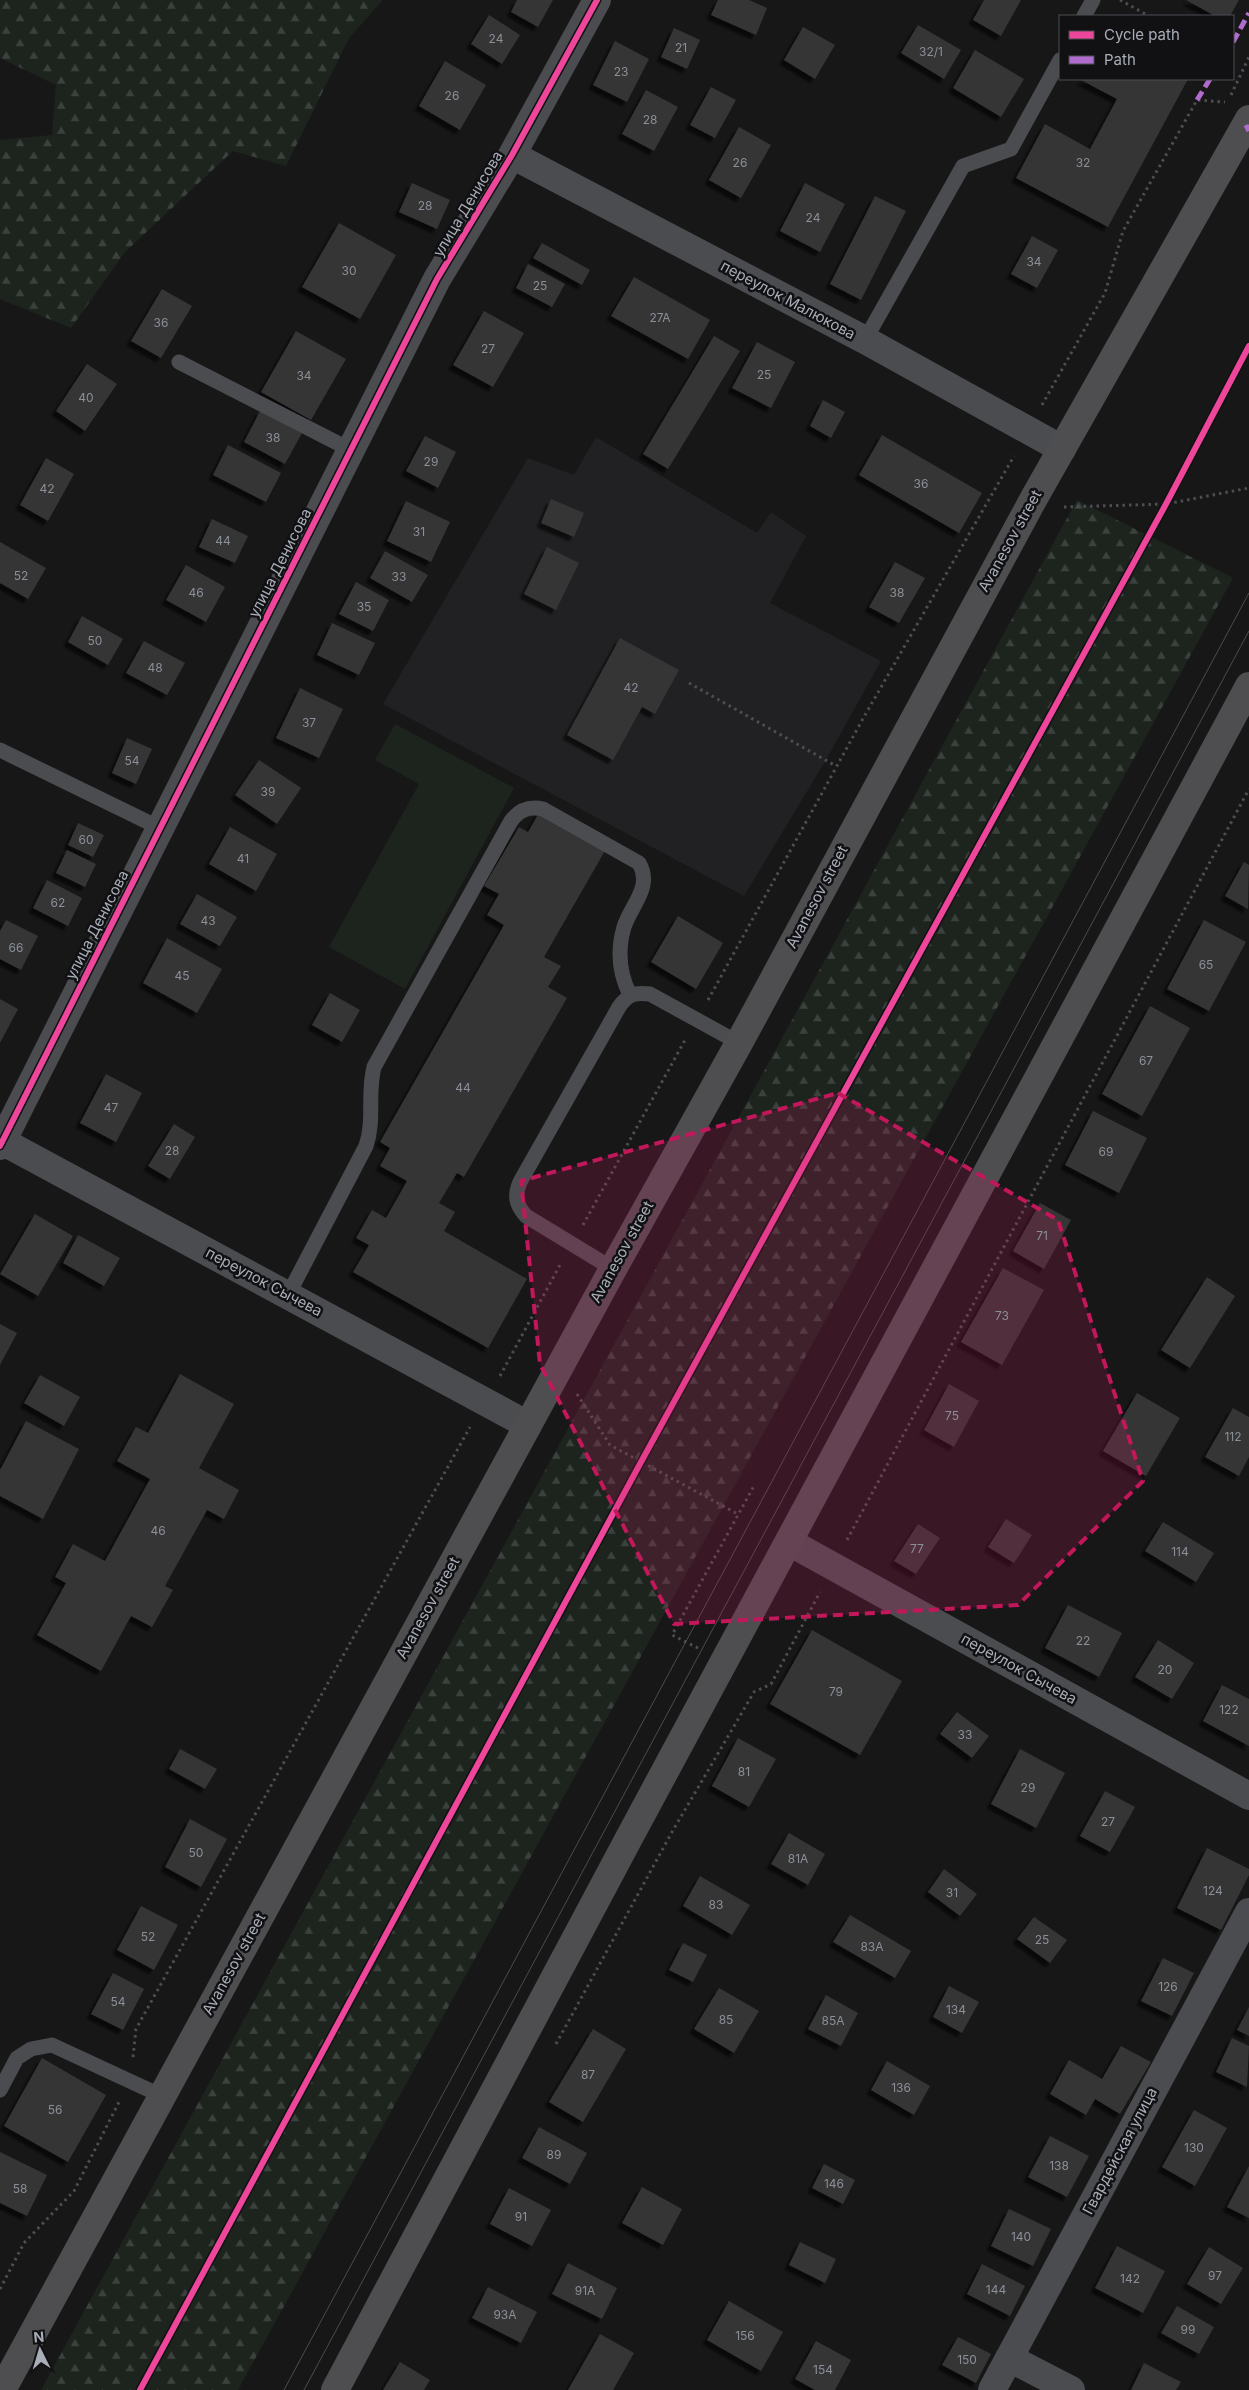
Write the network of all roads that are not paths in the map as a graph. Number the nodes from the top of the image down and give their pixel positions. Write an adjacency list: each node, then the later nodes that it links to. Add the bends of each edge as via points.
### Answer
1 (597, 0): 6 (street, улица Денисова)
2 (1093, 0): 3 (lane)
3 (1085, 15)
4 (1059, 62): 7 (lane, via 1011,149 963,166)
5 (1249, 119): 9 (highway, Avanesov street)
6 (512, 155): 7 (street, переулок Малюкова); 10 (street, улица Денисова, via 437,279)
7 (865, 340): 9 (street, переулок Малюкова)
8 (178, 362): 10 (lane)
9 (1062, 449): 15 (highway, Avanesov street)
10 (351, 450): 13 (street, улица Денисова)
11 (1249, 686): 20 (highway)
12 (0, 750): 13 (lane)
13 (160, 828): 16 (street, улица Денисова)
14 (630, 995): 15 (lane, via 650,994); 17 (lane, via 619,1007 516,1191 519,1208 526,1216); 18 (lane, via 622,980 620,946 624,926 644,883 643,869 639,863 543,809 526,808 511,822 374,1067 366,1146)
15 (739, 1043): 17 (highway, Avanesov street)
16 (1, 1142): 18 (street, переулок Сычева)
17 (613, 1269): 19 (highway, Avanesov street)
18 (288, 1295): 19 (street, переулок Сычева)
19 (528, 1425): 24 (highway, Avanesov street)
20 (788, 1542): 21 (street, переулок Сычева); 27 (highway)
21 (1249, 1796)
22 (1249, 1912): 25 (street, Гвардейская улица)
23 (0, 2090): 24 (lane, via 17,2058 31,2049 52,2045)
24 (162, 2096): 26 (highway, Avanesov street)
25 (1009, 2358): 28 (street, Гвардейская улица); 29 (street)
26 (2, 2390)
27 (335, 2390)
28 (992, 2390)
29 (1071, 2390)

